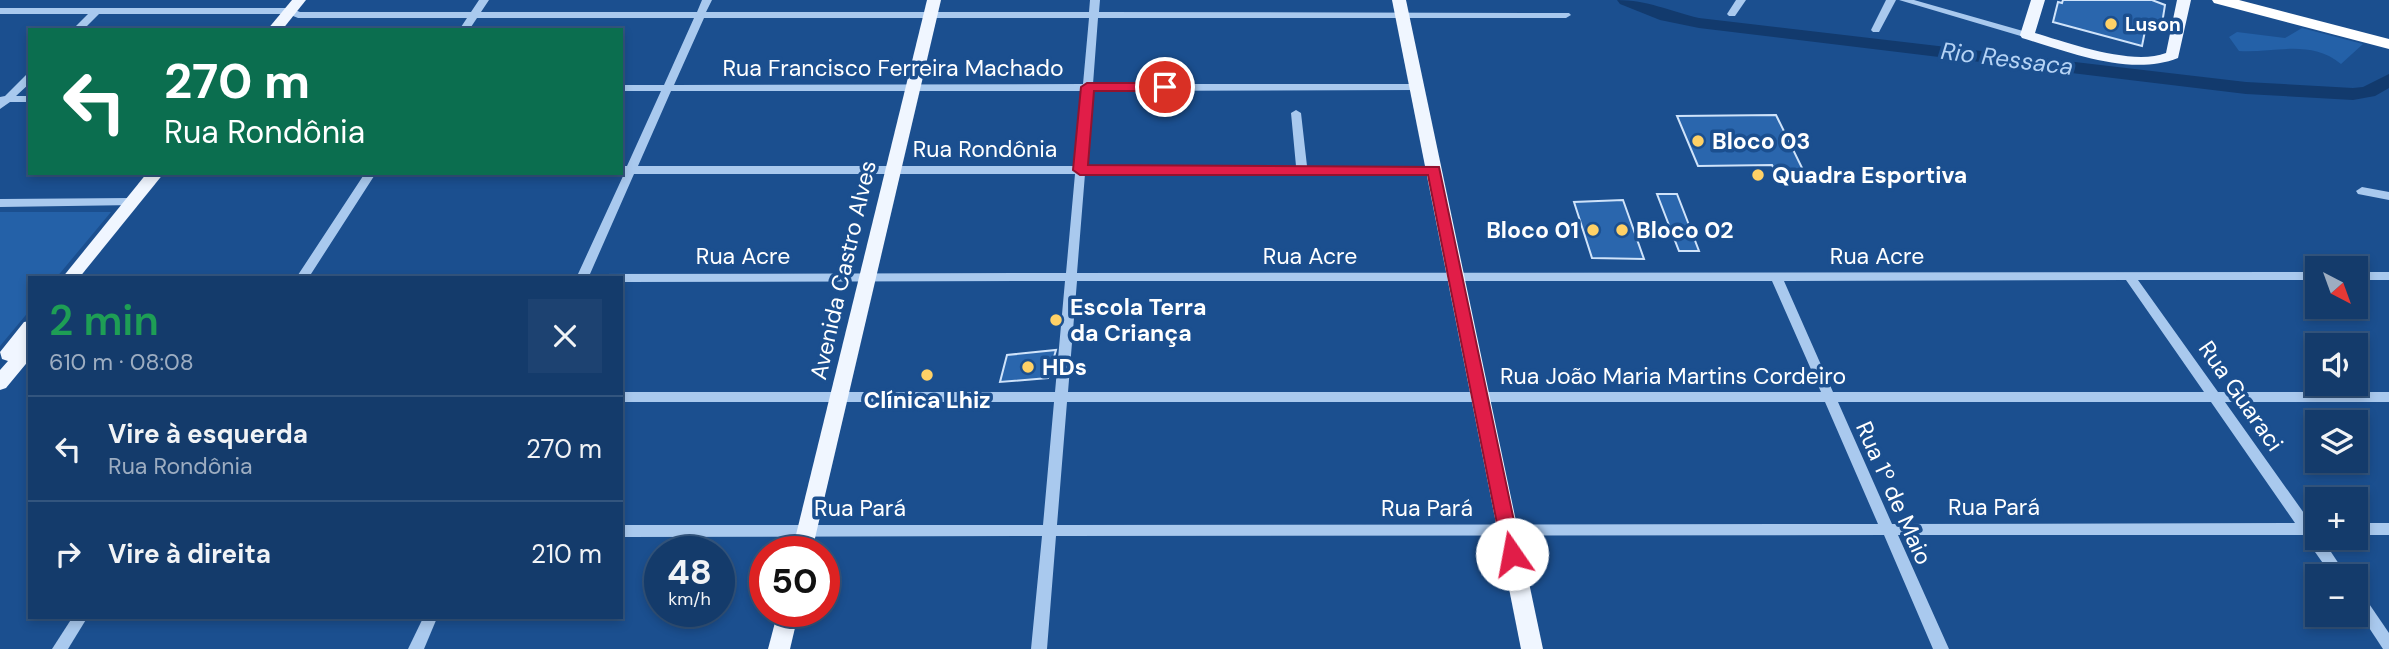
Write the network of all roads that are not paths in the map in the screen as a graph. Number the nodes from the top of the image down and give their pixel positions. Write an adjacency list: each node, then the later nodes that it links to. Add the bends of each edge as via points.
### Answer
1 (310, 0): 14 (main road)
2 (484, 0): 18 (street)
3 (707, 0): 19 (street)
4 (1095, 0): 20 (street)
5 (1399, 0): 21 (main road)
6 (1741, 0): 17 (street)
7 (1891, 0): 27 (street)
8 (1904, 0): 29 (street)
9 (2038, 0): 29 (main road)
10 (2184, 0): 29 (main road, via 2170,58 2156,61 2097,54)
11 (2220, 0): 30 (highway)
12 (2257, 0): 28 (highway)
13 (932, 8): 19 (street); 20 (street); 36 (main road, Avenida Castro Alves)
14 (296, 9): 16 (street); 18 (street); 24 (main road); 25 (main road)
15 (0, 11): 16 (street)
16 (96, 11): 23 (street)
17 (1732, 14)
18 (474, 15): 19 (street); 26 (street)
19 (700, 15): 35 (street)
20 (1094, 15): 21 (street); 32 (street)
21 (1402, 15): 22 (street); 33 (main road)
22 (1566, 15)
23 (79, 28)
24 (276, 28)
25 (287, 28)
26 (465, 28)
27 (1876, 30)
28 (2389, 34)
29 (2027, 35)
30 (2389, 44)
31 (28, 79): 38 (street)
32 (1087, 87): 33 (street, Rua Francisco Ferreira Machado); 36 (street, Rua Francisco Ferreira Machado); 42 (street)
33 (1417, 87): 44 (main road)
34 (623, 88): 35 (street, Rua Francisco Ferreira Machado)
35 (668, 88): 36 (street, Rua Francisco Ferreira Machado); 40 (street)
36 (913, 88): 41 (main road, Avenida Castro Alves)
37 (28, 99): 38 (street)
38 (3, 101)
39 (1296, 113): 43 (street)
40 (626, 170): 41 (street, Rua Rondônia); 55 (street)
41 (893, 170): 42 (street, Rua Rondônia); 60 (main road, Avenida Castro Alves)
42 (1080, 170): 43 (street, Rua Rondônia); 61 (street)
43 (1302, 170): 44 (street, Rua Rondônia)
44 (1434, 170): 62 (main road)
45 (154, 175): 50 (main road)
46 (168, 175): 53 (main road)
47 (369, 175): 54 (street)
48 (2362, 191): 49 (street)
49 (2389, 196)
50 (132, 202): 51 (street); 52 (main road)
51 (0, 203)
52 (72, 276)
53 (87, 276)
54 (303, 276)
55 (583, 276)
56 (2129, 276): 57 (street, Rua Acre); 63 (street, Rua Acre); 74 (street, Rua Guaraci)
57 (2305, 276)
58 (2368, 276): 59 (street)
59 (2389, 276)
60 (868, 277): 61 (street, Rua Acre); 64 (street, Rua Acre); 70 (main road, Avenida Castro Alves)
61 (1071, 277): 62 (street, Rua Acre); 71 (street)
62 (1456, 277): 63 (street, Rua Acre); 72 (main road)
63 (1776, 277): 73 (street, Rua 1º de Maio)
64 (623, 278)
65 (28, 329): 67 (main road)
66 (28, 348): 68 (main road)
67 (0, 364)
68 (0, 383)
69 (623, 397): 70 (street, Rua João Maria Martins Cordeiro)
70 (839, 397): 71 (street, Rua João Maria Martins Cordeiro); 83 (main road, Avenida Castro Alves)
71 (1060, 397): 72 (street, Rua João Maria Martins Cordeiro); 84 (street)
72 (1480, 397): 73 (street, Rua João Maria Martins Cordeiro); 80 (main road)
73 (1829, 397): 74 (street, Rua João Maria Martins Cordeiro); 81 (street, Rua 1º de Maio)
74 (2214, 397): 75 (street, Rua João Maria Martins Cordeiro); 76 (street, Rua Guaraci)
75 (2389, 397)
76 (2305, 520)
77 (2305, 529): 81 (street, Rua Pará)
78 (2368, 529): 79 (street)
79 (2389, 529)
80 (1507, 530): 81 (street, Rua Pará); 84 (street, Rua Pará); 95 (main road)
81 (1888, 530): 96 (street, Rua 1º de Maio)
82 (623, 531): 83 (street, Rua Pará)
83 (807, 531): 84 (street, Rua Pará); 85 (main road, Avenida Castro Alves)
84 (1049, 531): 94 (street)
85 (806, 536)
86 (2368, 614): 90 (street)
87 (79, 619): 91 (street)
88 (430, 619): 92 (street)
89 (784, 627): 93 (main road)
90 (2389, 645)
91 (60, 649)
92 (416, 649)
93 (779, 649)
94 (1039, 649)
95 (1532, 649)
96 (1941, 649)

